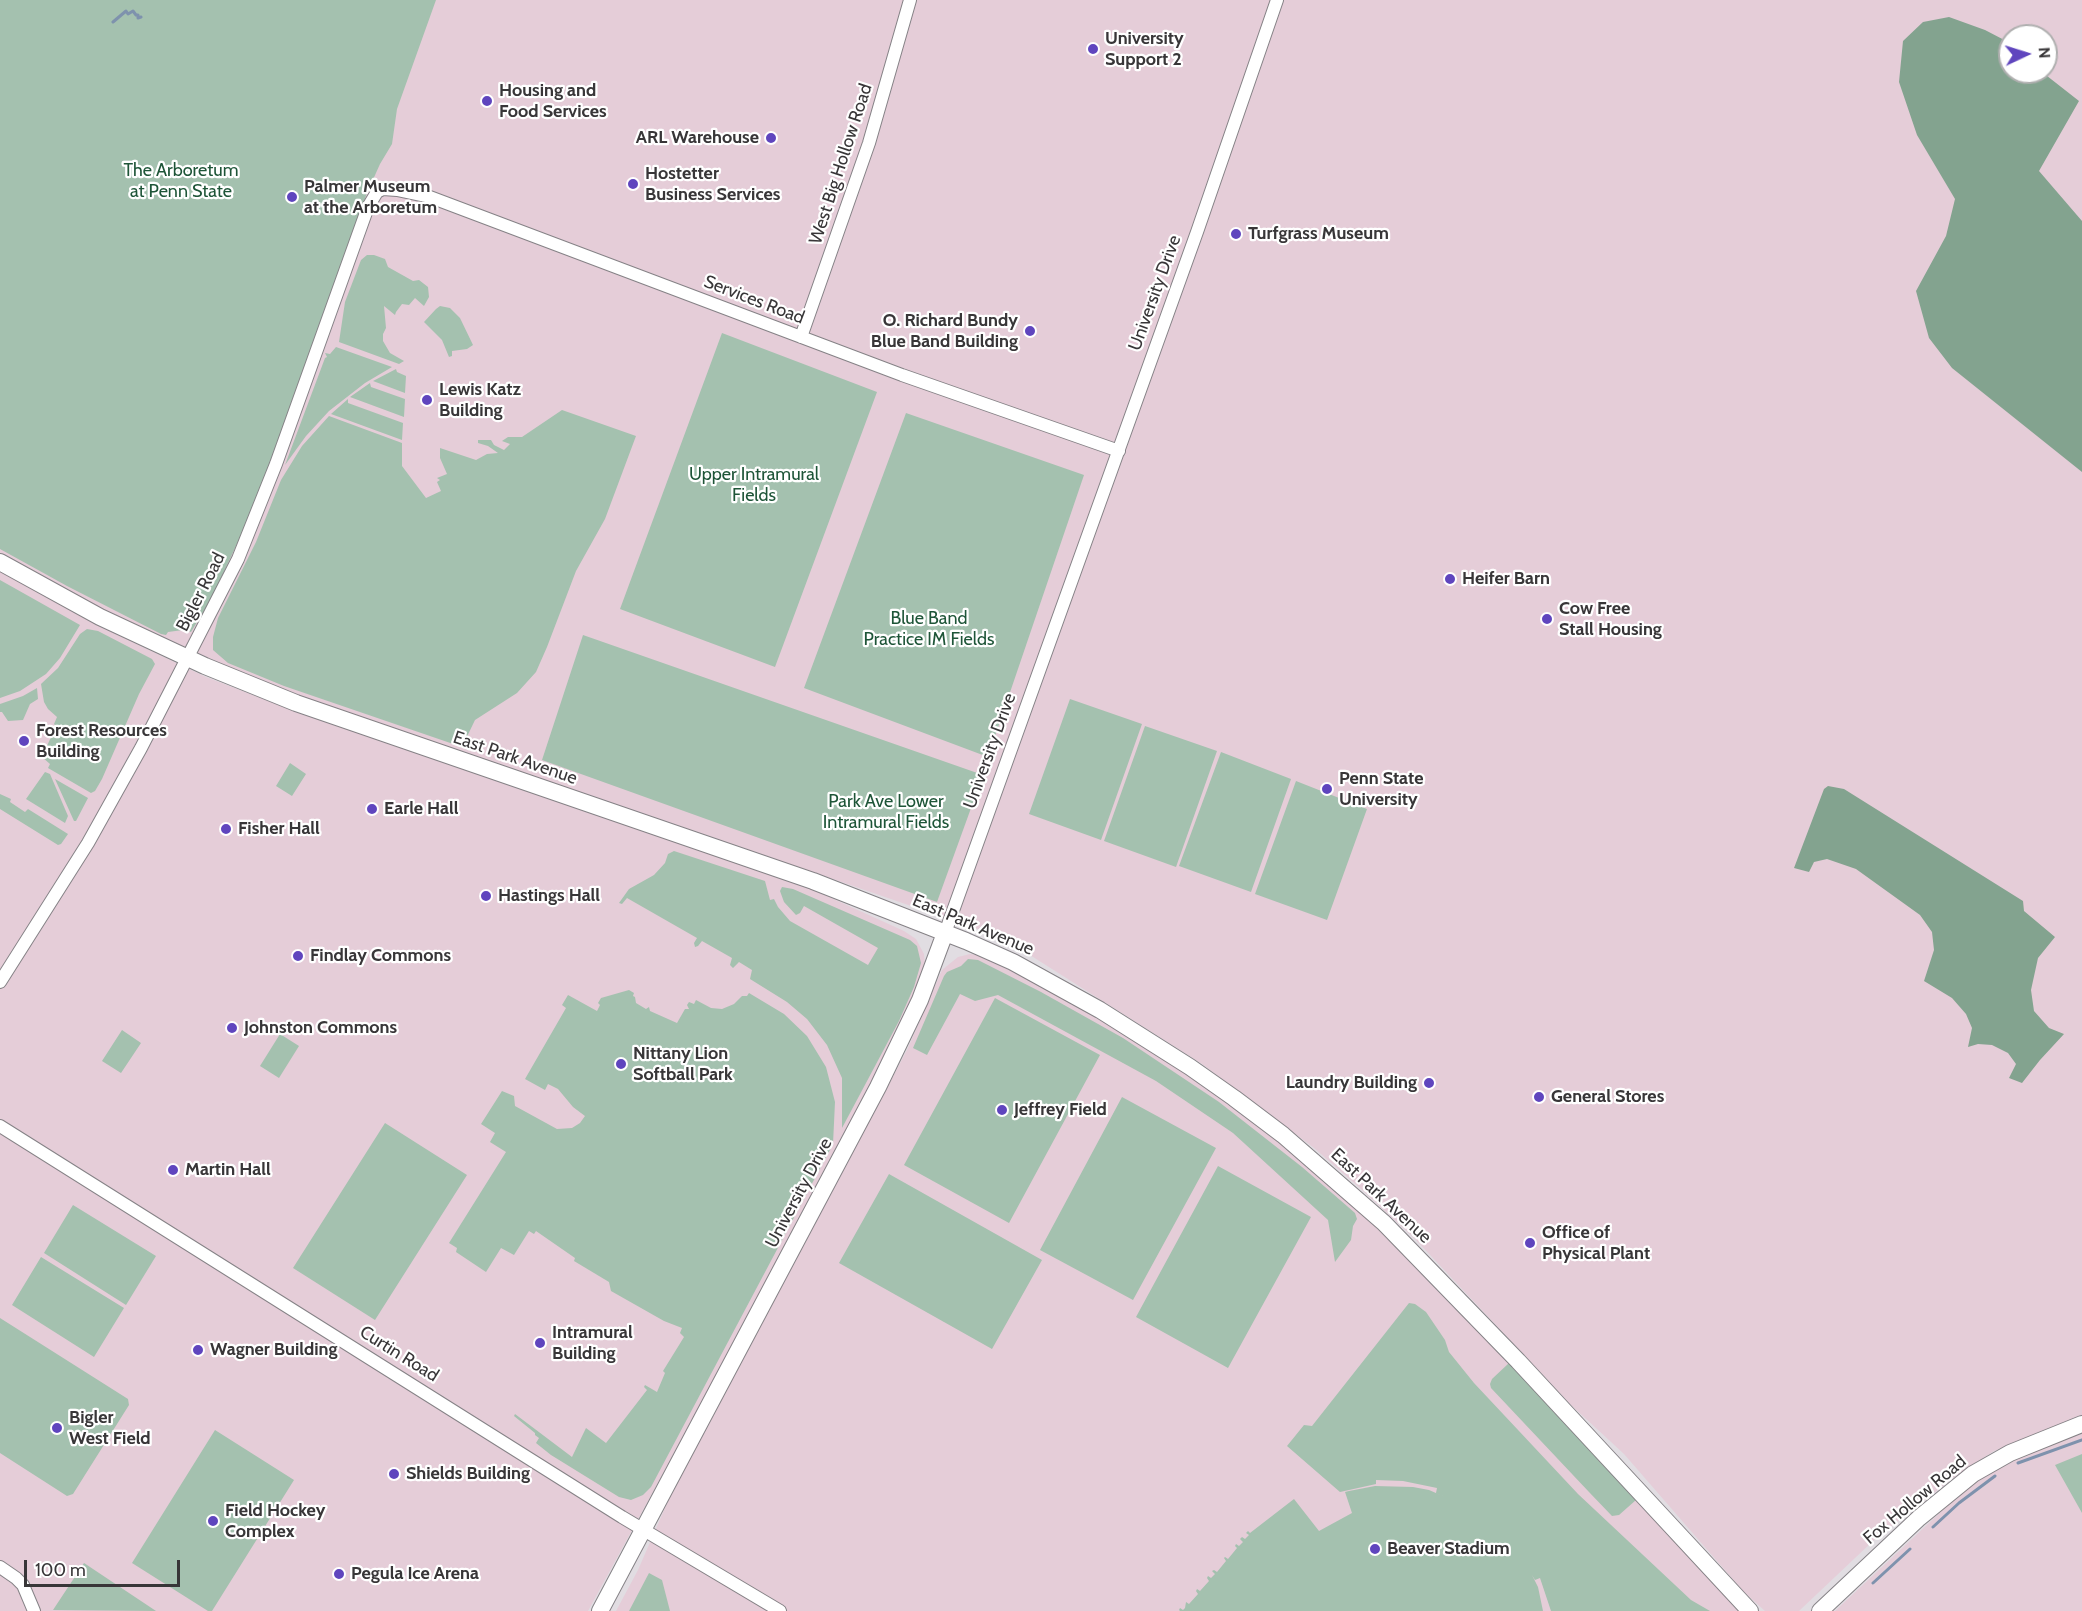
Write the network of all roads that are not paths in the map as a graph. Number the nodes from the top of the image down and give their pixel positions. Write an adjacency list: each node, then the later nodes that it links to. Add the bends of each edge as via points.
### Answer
1 (910, 0): 4 (street, West Big Hollow Road, via 869,143)
2 (1278, 0): 5 (street, University Drive)
3 (377, 192): 4 (street, Services Road, via 397,190 430,197); 7 (street, Bigler Road, via 368,207 250,533)
4 (801, 337): 5 (street, Services Road)
5 (1119, 451): 8 (street, University Drive)
6 (0, 562): 7 (main road, East Park Avenue, via 100,617)
7 (187, 658): 8 (main road, East Park Avenue, via 296,703 785,871); 9 (street, Bigler Road, via 88,843)
8 (945, 933): 12 (main road, University Drive, via 920,1000 878,1087); 17 (main road, East Park Avenue, via 1042,977 1133,1030 1283,1135 1413,1251)
9 (0, 982)
10 (0, 1126): 12 (street, Curtin Road)
11 (2082, 1424): 18 (main road, Fox Hollow Road, via 2010,1453 1973,1474 1919,1518)
12 (645, 1529): 15 (main road, University Drive); 16 (street, Curtin Road)
13 (0, 1568): 14 (street, via 23,1586)
14 (34, 1611)
15 (600, 1611)
16 (780, 1611)
17 (1750, 1611)
18 (1820, 1611)

